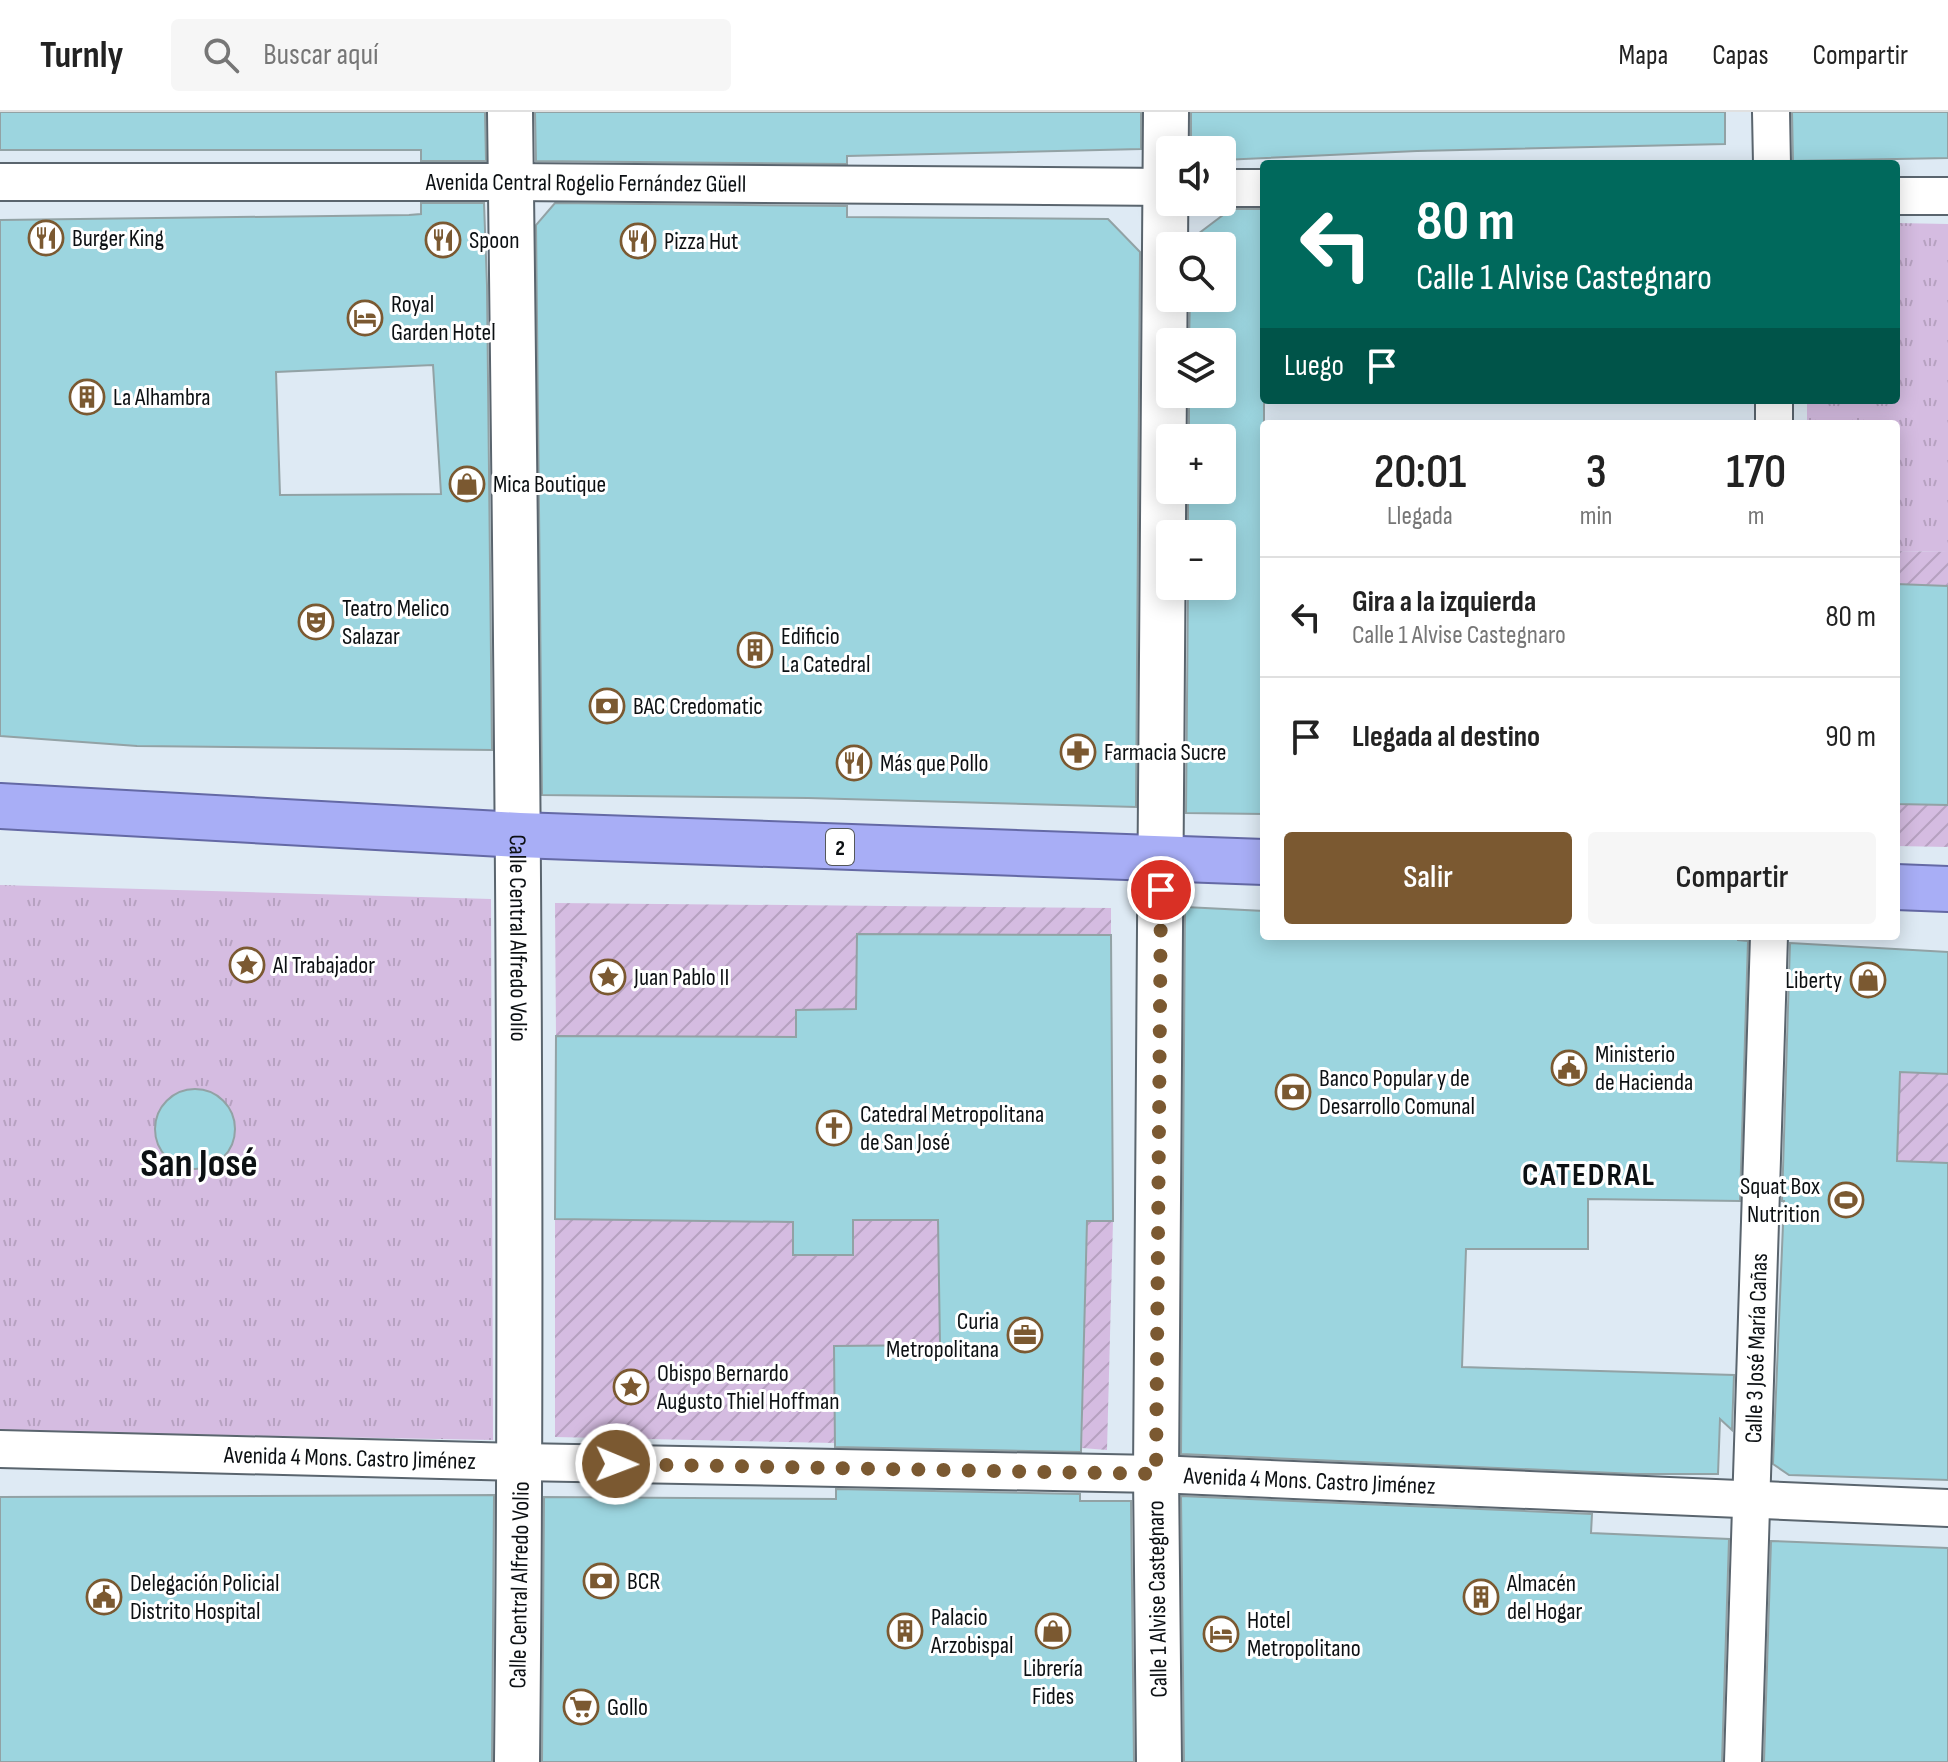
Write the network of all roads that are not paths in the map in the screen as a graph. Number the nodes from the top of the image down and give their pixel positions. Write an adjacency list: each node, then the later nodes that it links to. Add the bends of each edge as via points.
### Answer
1 (510, 112): 7 (street, Calle Central Alfredo Volio)
2 (1166, 112): 4 (street, Calle 1 Alvise Castegnaro)
3 (1771, 112): 5 (street)
4 (1167, 136)
5 (1772, 160)
6 (0, 182): 7 (street, Avenida Central Rogelio Fernández Güell)
7 (511, 182): 8 (street, Avenida Central Rogelio Fernández Güell); 15 (street, Calle Central Alfredo Volio)
8 (1156, 187)
9 (1236, 188): 10 (street)
10 (1260, 188)
11 (1900, 196): 12 (street)
12 (1948, 196)
13 (1168, 216): 16 (street, Calle 1 Alvise Castegnaro)
14 (0, 806): 15 (highway, 2)
15 (519, 835): 16 (highway, 2); 22 (street, Calle Central Alfredo Volio)
16 (1161, 860): 17 (highway, 2); 23 (street, Calle 1 Alvise Castegnaro)
17 (1260, 862)
18 (1900, 887): 19 (highway)
19 (1948, 889)
20 (1769, 940): 24 (street, Calle 3 José María Cañas)
21 (0, 1449): 22 (street, Avenida 4 Mons. Castro Jiménez)
22 (520, 1462): 23 (street, Avenida 4 Mons. Castro Jiménez); 26 (street, Calle Central Alfredo Volio)
23 (1156, 1474): 24 (street, Avenida 4 Mons. Castro Jiménez); 27 (street, Calle 1 Alvise Castegnaro)
24 (1749, 1497): 25 (street, Avenida 4 Mons. Castro Jiménez); 28 (street, Calle 3 José María Cañas)
25 (1948, 1508)
26 (517, 1762)
27 (1159, 1762)
28 (1743, 1762)

